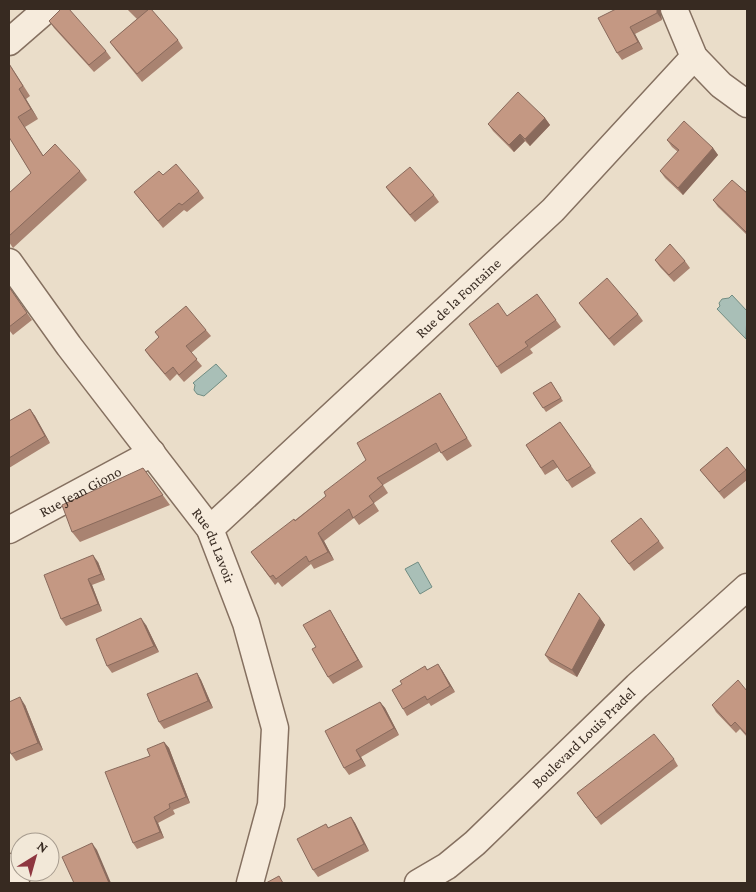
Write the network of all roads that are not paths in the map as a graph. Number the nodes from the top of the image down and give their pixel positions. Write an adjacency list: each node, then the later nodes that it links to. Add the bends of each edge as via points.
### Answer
1 (47, 9): 3 (street)
2 (674, 9): 4 (street)
3 (9, 42)
4 (694, 57): 5 (street, via 721,86); 8 (street, Rue de la Fontaine, via 553,210)
5 (747, 104)
6 (9, 262): 7 (street, Rue du Lavoir)
7 (152, 453): 8 (street, Rue du Lavoir); 9 (street, Rue Jean Giono)
8 (210, 528): 13 (street, Rue du Lavoir, via 246,623 275,728 270,805)
9 (9, 530)
10 (747, 587): 14 (street, Boulevard Louis Pradel, via 637,686 475,842 447,866)
11 (9, 867): 12 (street)
12 (16, 883)
13 (250, 883)
14 (418, 883)

